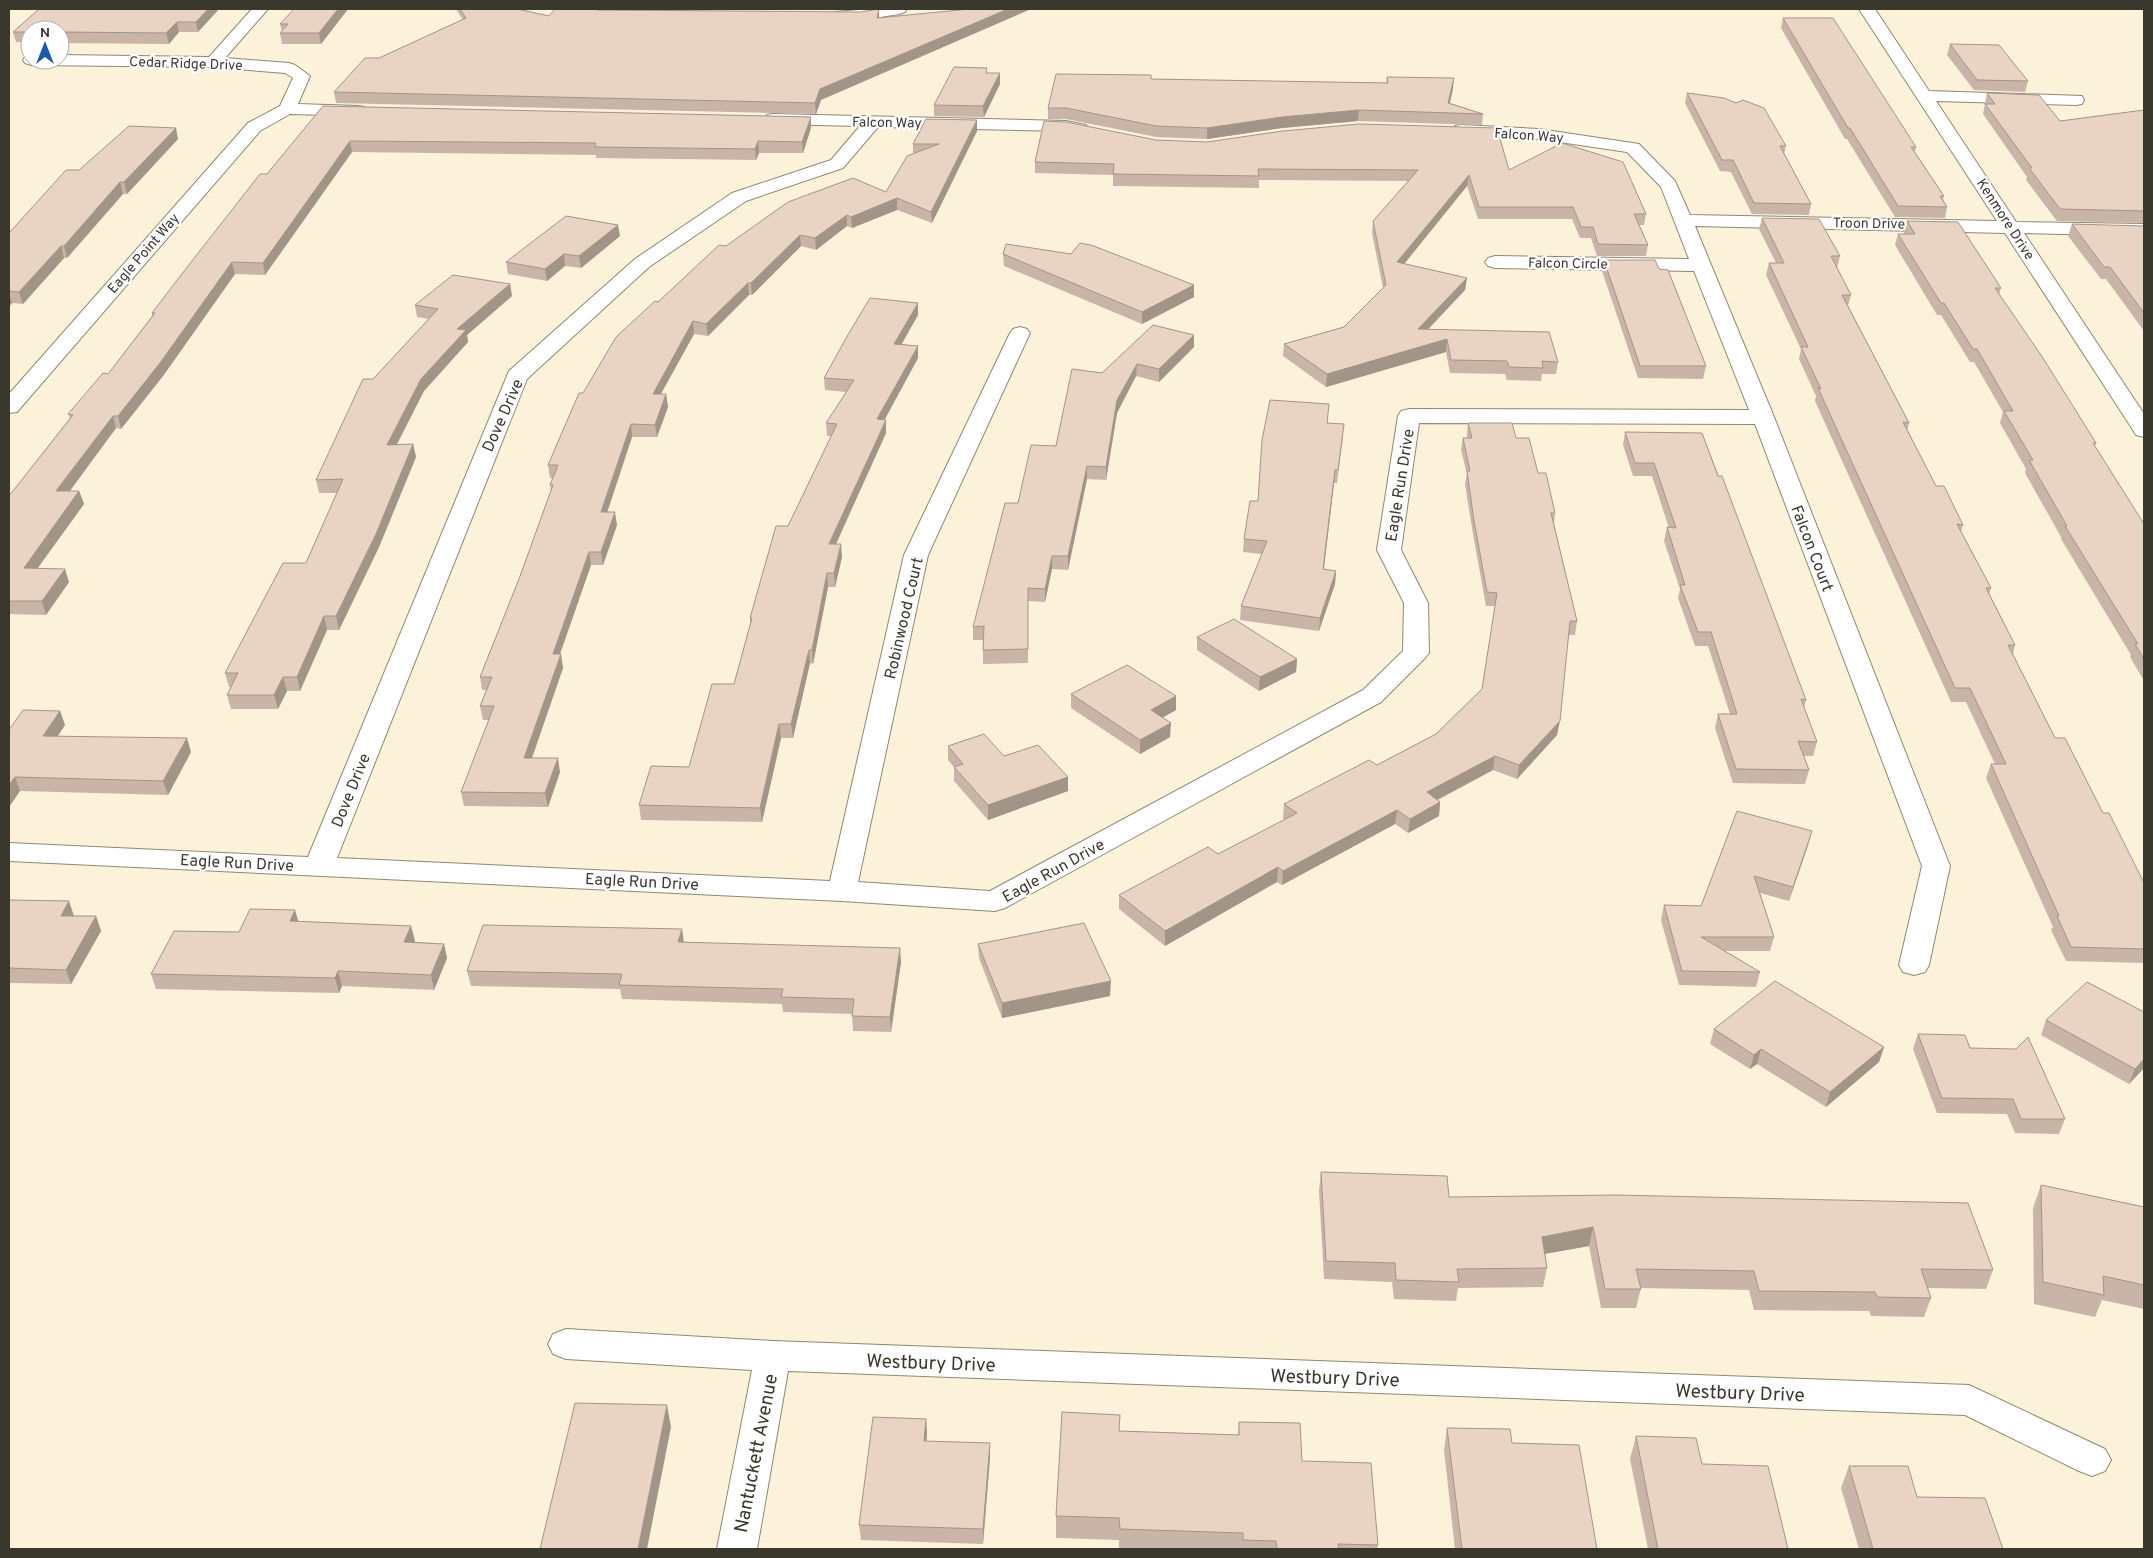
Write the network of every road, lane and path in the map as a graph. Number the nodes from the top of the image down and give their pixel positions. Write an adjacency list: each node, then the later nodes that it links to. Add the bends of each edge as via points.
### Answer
1 (260, 9): 6 (street)
2 (899, 9): 4 (street, via 861,15)
3 (1867, 9): 7 (street, Kenmore Drive)
4 (822, 15)
5 (70, 60): 6 (street, Cedar Ridge Drive)
6 (213, 62): 9 (street, Cedar Ridge Drive, via 289,68 302,76)
7 (1925, 96): 8 (street); 17 (street, Kenmore Drive)
8 (2076, 100)
9 (287, 109): 10 (street); 22 (street, Eagle Point Way, via 254,127 237,145)
10 (376, 111)
11 (754, 119): 12 (street, Falcon Way)
12 (874, 121): 14 (street, Falcon Way, via 1066,126); 26 (street, Dove Drive, via 837,164 739,197 642,263 516,376)
13 (1446, 130): 15 (street, Falcon Way, via 1539,134)
14 (1093, 132)
15 (1633, 148): 16 (street, Falcon Court, via 1669,185)
16 (1683, 220): 17 (street, Troon Drive); 20 (street, Falcon Court)
17 (2011, 227): 18 (street, Troon Drive); 24 (street, Kenmore Drive)
18 (2144, 230)
19 (1495, 262): 20 (street, Falcon Circle)
20 (1701, 265): 23 (street, Falcon Court)
21 (1020, 333): 27 (street, Robinwood Court, via 916,555)
22 (9, 407)
23 (1763, 417): 27 (street, Eagle Run Drive, via 1409,416 1389,550 1416,603 1416,653 1372,696 995,901); 28 (street, Falcon Court, via 1936,866)
24 (2144, 430)
25 (9, 852): 26 (street, Eagle Run Drive)
26 (319, 866): 27 (street, Eagle Run Drive)
27 (842, 891)
28 (1914, 965)
29 (566, 1344): 30 (street, Westbury Drive)
30 (773, 1356): 31 (street, Westbury Drive, via 1969,1400); 32 (street, Nantuckett Avenue)
31 (2092, 1460)
32 (737, 1549)

